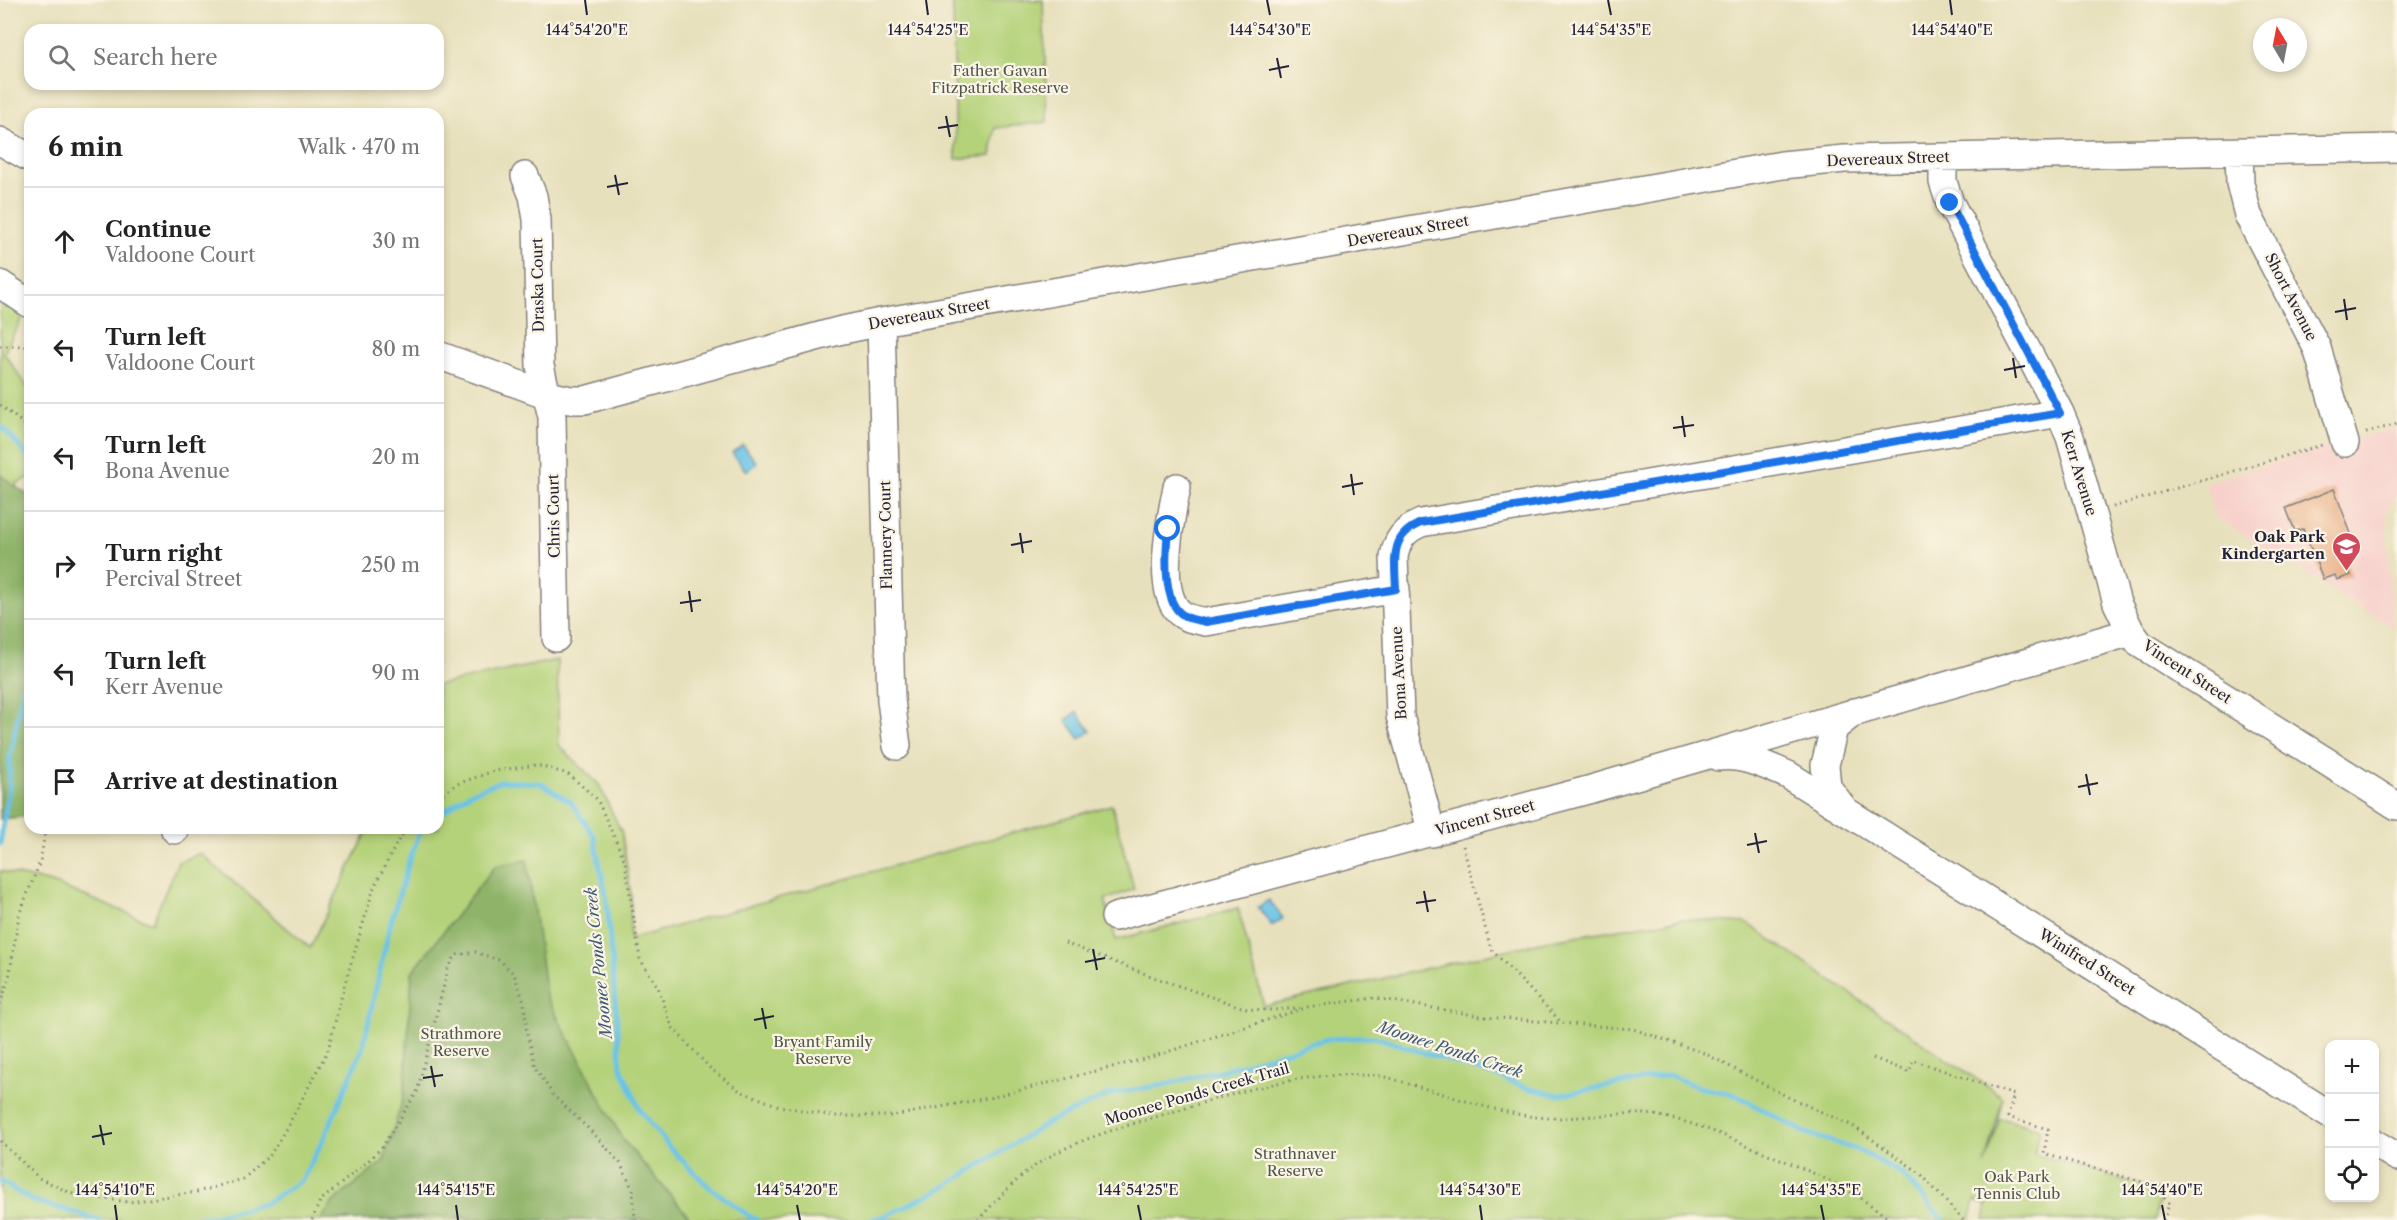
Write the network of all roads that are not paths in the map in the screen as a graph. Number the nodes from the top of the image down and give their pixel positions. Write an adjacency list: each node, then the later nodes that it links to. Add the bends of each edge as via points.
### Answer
1 (0, 141): 4 (street)
2 (2397, 148): 3 (street, Devereaux Street)
3 (2239, 152): 5 (street, Devereaux Street); 13 (street, Short Avenue, via 2240,183 2248,215 2317,348)
4 (24, 155)
5 (1943, 158): 9 (street, Devereaux Street, via 1845,159 1782,165); 12 (street, Kerr Avenue, via 1943,182 1950,203)
6 (525, 176): 11 (street, Draska Court, via 534,196 537,219 540,366)
7 (0, 284): 8 (street)
8 (24, 292)
9 (881, 322): 11 (street, Devereaux Street, via 585,400); 19 (street, Flannery Court, via 891,700)
10 (444, 357): 11 (street, Devereaux Street)
11 (548, 395): 17 (street, Chris Court, via 552,417)
12 (2060, 413): 15 (street, Bona Avenue, via 1421,523 1410,528 1396,546); 16 (street, Kerr Avenue, via 2117,603)
13 (2345, 441)
14 (1177, 487): 15 (street, via 1167,556 1171,596 1181,615 1206,622)
15 (1396, 589): 24 (street, Bona Avenue, via 1400,716)
16 (2131, 632): 18 (street, Vincent Street); 22 (street, Vincent Street, via 2140,644)
17 (556, 638)
18 (1854, 712): 20 (street, Vincent Street); 21 (street, Vincent Street, via 1834,728)
19 (897, 747)
20 (1687, 761): 23 (street, Winifred Street, via 1730,756 1746,759 1788,775); 24 (street, Vincent Street)
21 (1825, 765): 23 (street, Winifred Street, via 1827,787)
22 (2397, 806)
23 (1844, 809): 26 (street, Winifred Street)
24 (1432, 833): 25 (street, Vincent Street)
25 (1115, 917)
26 (2325, 1112)
27 (2379, 1146): 28 (street)
28 (2397, 1157)

